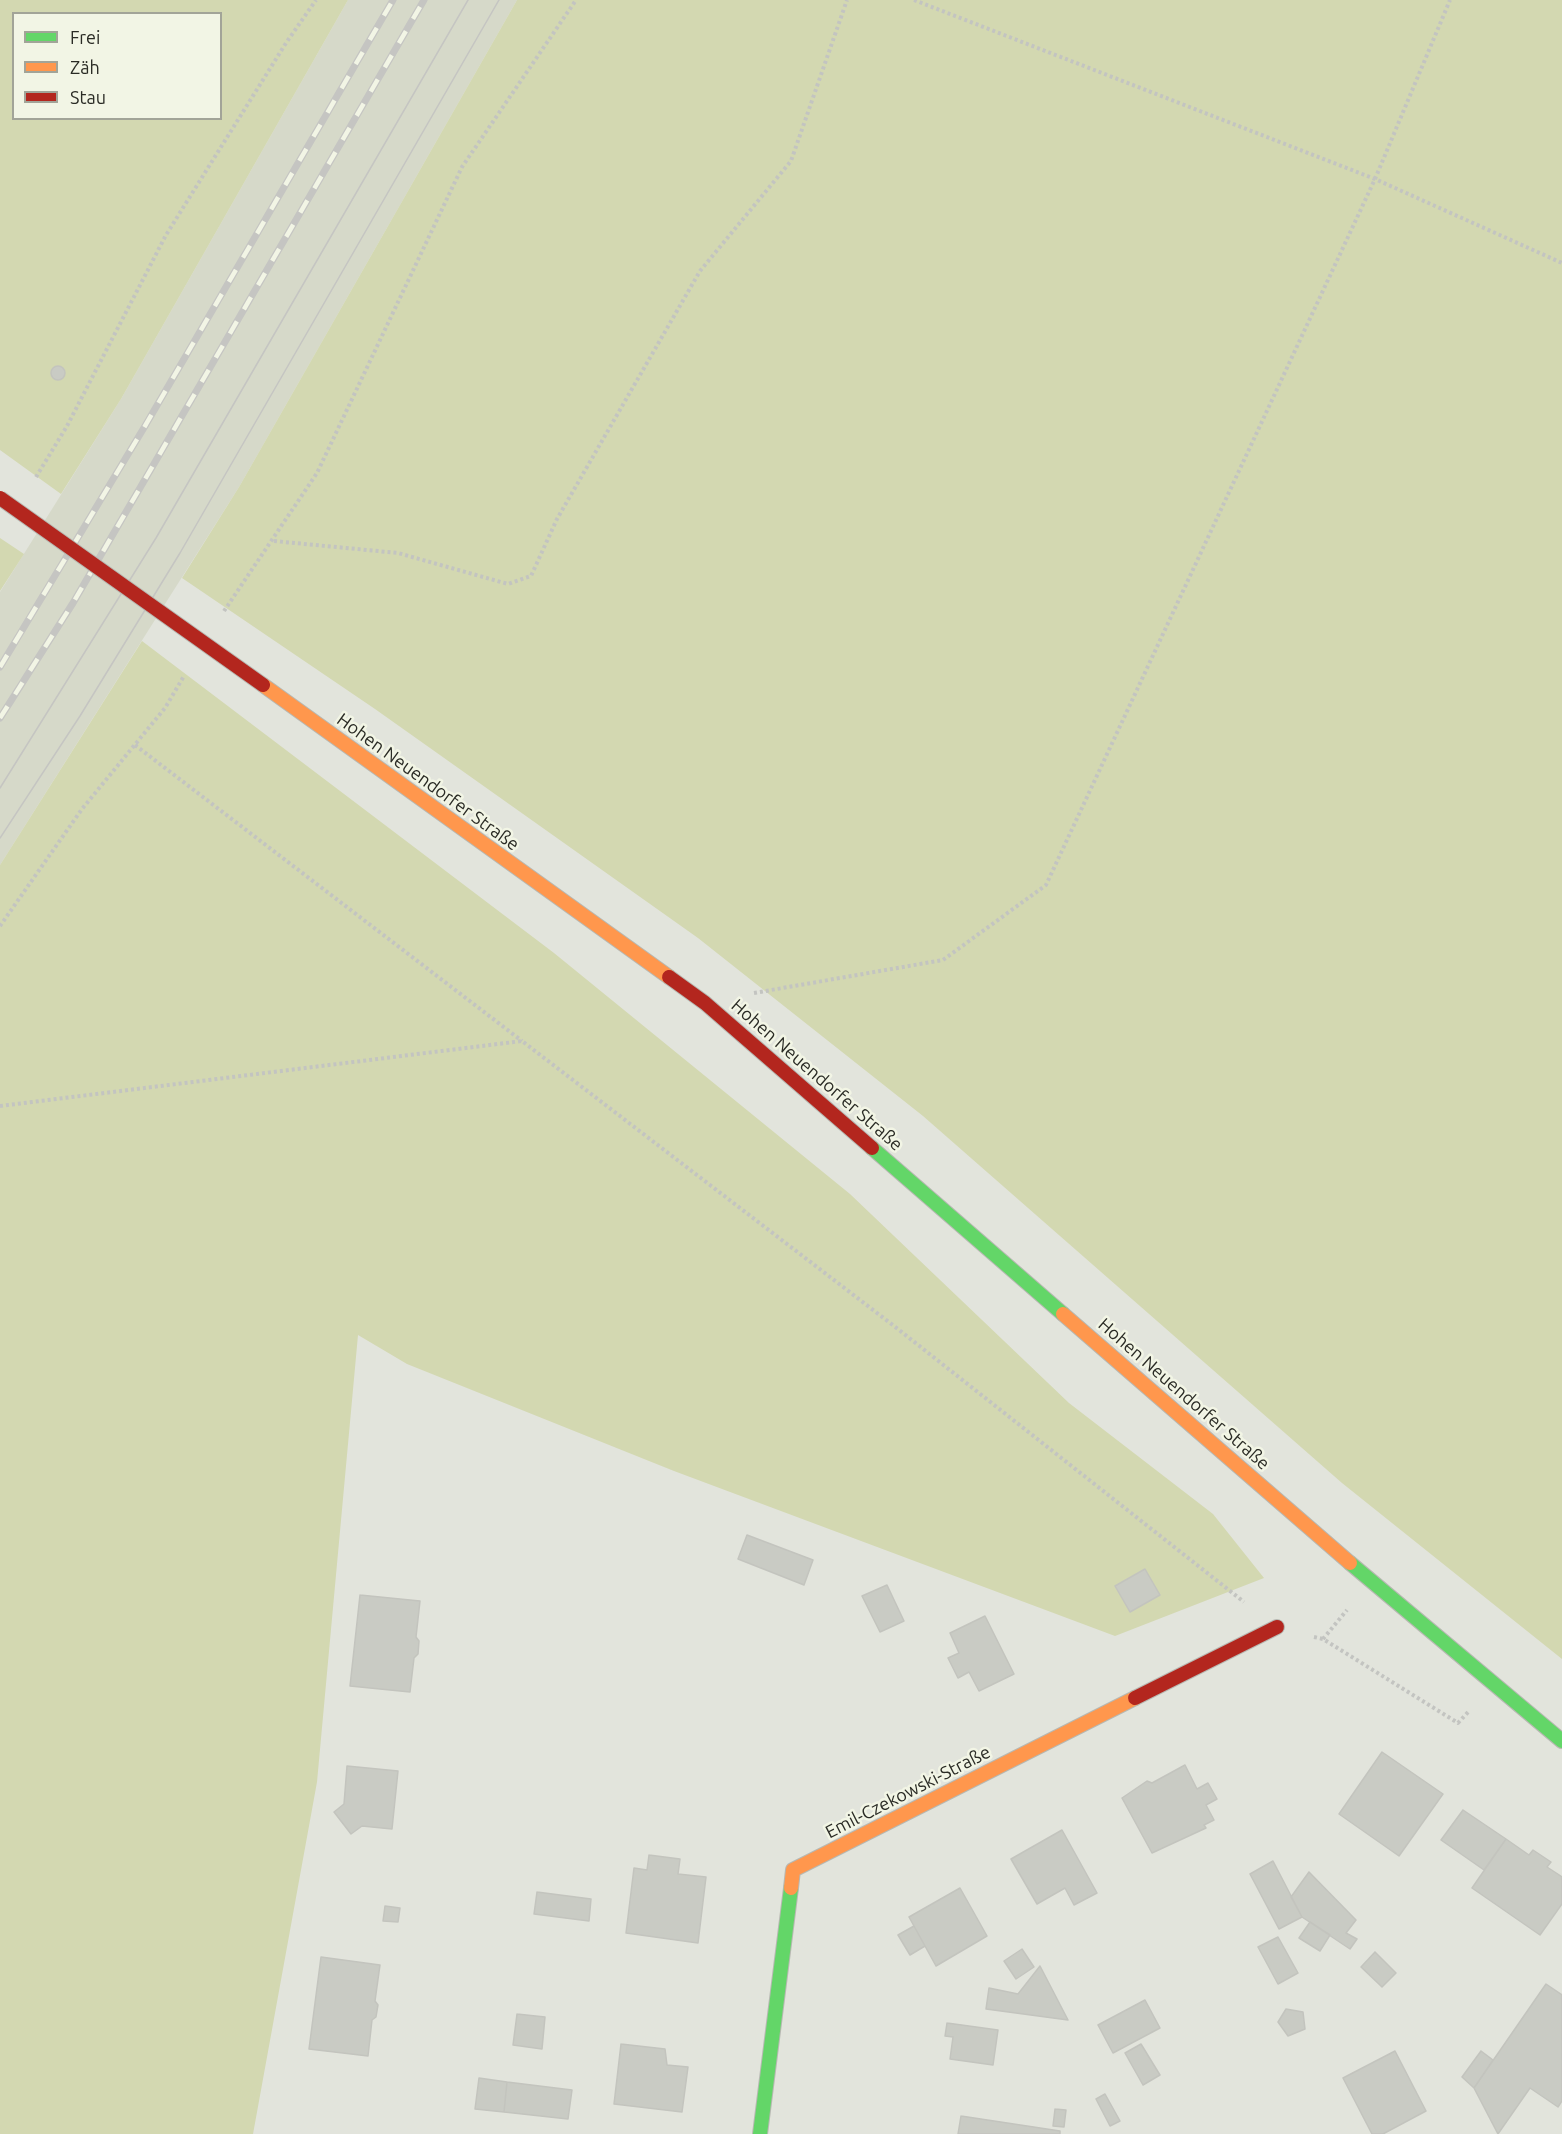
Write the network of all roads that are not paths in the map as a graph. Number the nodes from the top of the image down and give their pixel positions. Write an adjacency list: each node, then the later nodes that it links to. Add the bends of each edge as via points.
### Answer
1 (0, 498): 3 (main road, Hohen Neuendorfer Straße, bridge, via 705,1003 1342,1556)
2 (1277, 1627): 4 (main road, Emil-Czekowski-Straße, via 793,1870)
3 (1562, 1741)
4 (760, 2134)

